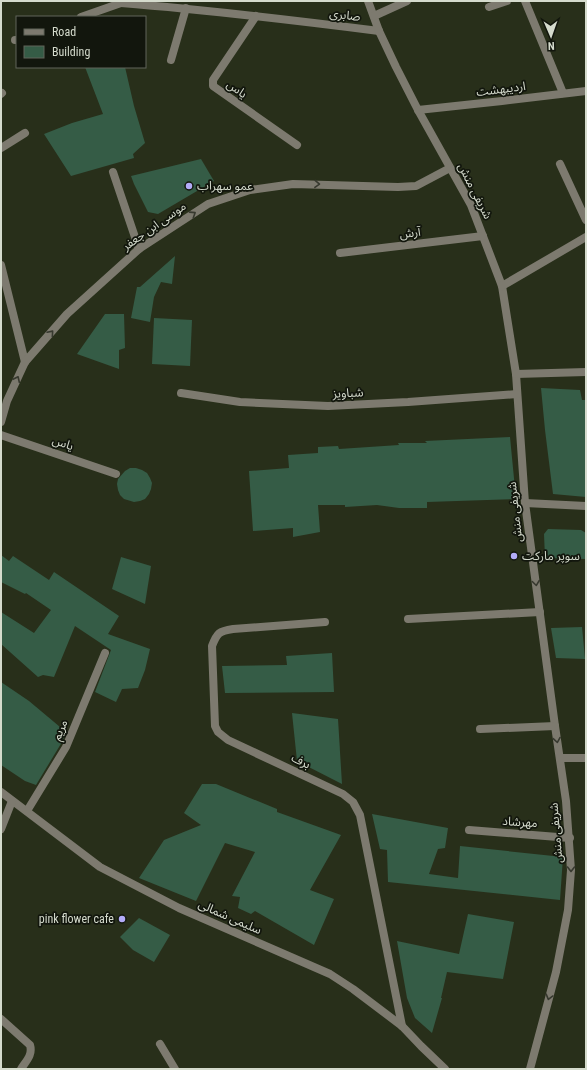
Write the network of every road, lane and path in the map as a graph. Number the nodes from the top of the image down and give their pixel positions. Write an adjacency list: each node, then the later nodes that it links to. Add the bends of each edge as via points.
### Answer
1 (368, 1): 10 (street, شریفی منش)
2 (407, 1): 10 (street)
3 (507, 1): 6 (street)
4 (525, 1): 14 (street)
5 (119, 2): 7 (street, صابری); 8 (street)
6 (489, 6)
7 (186, 8): 9 (street, صابری); 12 (street)
8 (84, 16)
9 (256, 16): 11 (street, صابری); 17 (street, یاس, via 213,80 213,86)
10 (374, 16): 11 (street, شریفی منش)
11 (379, 31): 15 (street, شریفی منش)
12 (171, 60)
13 (586, 91): 14 (street, اردیبهشت)
14 (563, 93): 15 (street, اردیبهشت)
15 (418, 110): 20 (street, شریفی منش)
16 (25, 133): 18 (street)
17 (297, 145)
18 (1, 148)
19 (560, 164): 22 (street)
20 (450, 168): 23 (street, شریفی منش, via 471,206); 25 (street, موسی ابن جعفر, one-way to 20, via 208,204 250,190 293,184 416,186)
21 (113, 172): 25 (street)
22 (586, 220)
23 (483, 236): 26 (street, آرش); 28 (street, شریفی منش)
24 (586, 237): 28 (street)
25 (139, 249): 29 (street, موسی ابن جعفر, one-way to 25, via 67,314)
26 (340, 253)
27 (1, 265): 29 (street)
28 (502, 286): 31 (street, شریفی منش)
29 (25, 362): 34 (street, موسی ابن جعفر, one-way to 29)
30 (586, 372): 31 (street)
31 (516, 374): 33 (street, شریفی منش)
32 (181, 393): 33 (street, شباویز, via 240,402 328,406)
33 (517, 394): 38 (street, شریفی منش)
34 (4, 399): 35 (street, موسی ابن جعفر)
35 (1, 422)
36 (1, 434): 37 (street, یاس)
37 (116, 474)
38 (525, 503): 39 (street); 40 (street, شریفی منش, one-way to 40)
39 (586, 506)
40 (540, 612): 41 (street); 44 (street, شریفی منش)
41 (408, 619)
42 (325, 622): 55 (street, برف, via 233,629 218,634 212,646 215,726 228,740 343,794 353,802 360,815)
43 (105, 653): 50 (street, مریم, via 66,747)
44 (555, 726): 45 (street); 46 (street, شریفی منش, one-way to 46)
45 (480, 729)
46 (560, 758): 47 (street); 53 (street, شریفی منش)
47 (586, 758)
48 (1, 792): 49 (street, سلیمی شمالی)
49 (12, 800): 50 (street, سلیمی شمالی); 51 (street)
50 (27, 811): 55 (street, سلیمی شمالی, via 100,867 179,908 330,974)
51 (1, 829)
52 (469, 830): 53 (street, مهرشاد)
53 (570, 838): 60 (street, شریفی منش, one-way to 60, via 568,910 556,972)
54 (1, 1019): 57 (street, via 30,1045 32,1050)
55 (402, 1026): 59 (street, سلیمی شمالی)
56 (160, 1044): 58 (street)
57 (20, 1069)
58 (175, 1069)
59 (445, 1069)
60 (530, 1069)

